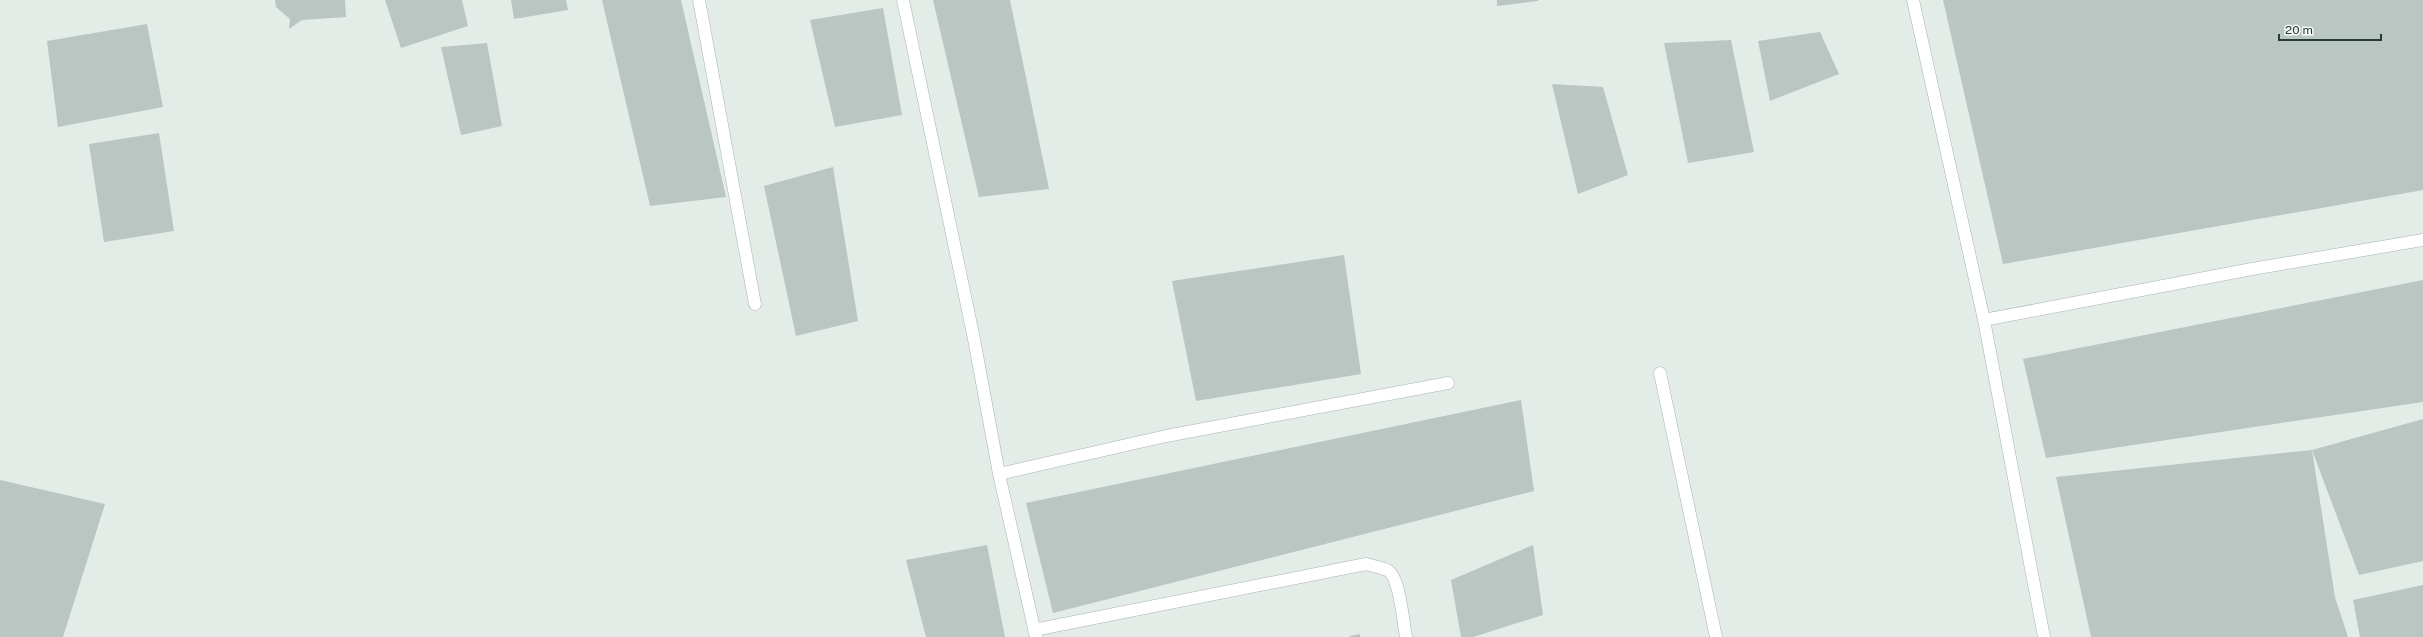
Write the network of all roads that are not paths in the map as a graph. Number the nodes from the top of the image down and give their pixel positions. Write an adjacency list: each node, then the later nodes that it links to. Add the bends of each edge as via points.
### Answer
1 (699, 0): 5 (street)
2 (903, 0): 9 (street, via 974,339)
3 (1913, 0): 6 (street)
4 (2423, 240): 6 (street, via 2252,269)
5 (755, 304)
6 (1984, 320): 13 (street)
7 (1660, 373): 12 (street)
8 (1448, 383): 9 (street, via 1166,436)
9 (999, 474): 10 (street)
10 (1035, 633): 11 (street, via 1366,564 1388,570 1393,576 1397,584)
11 (1406, 637)
12 (1716, 637)
13 (2044, 637)

